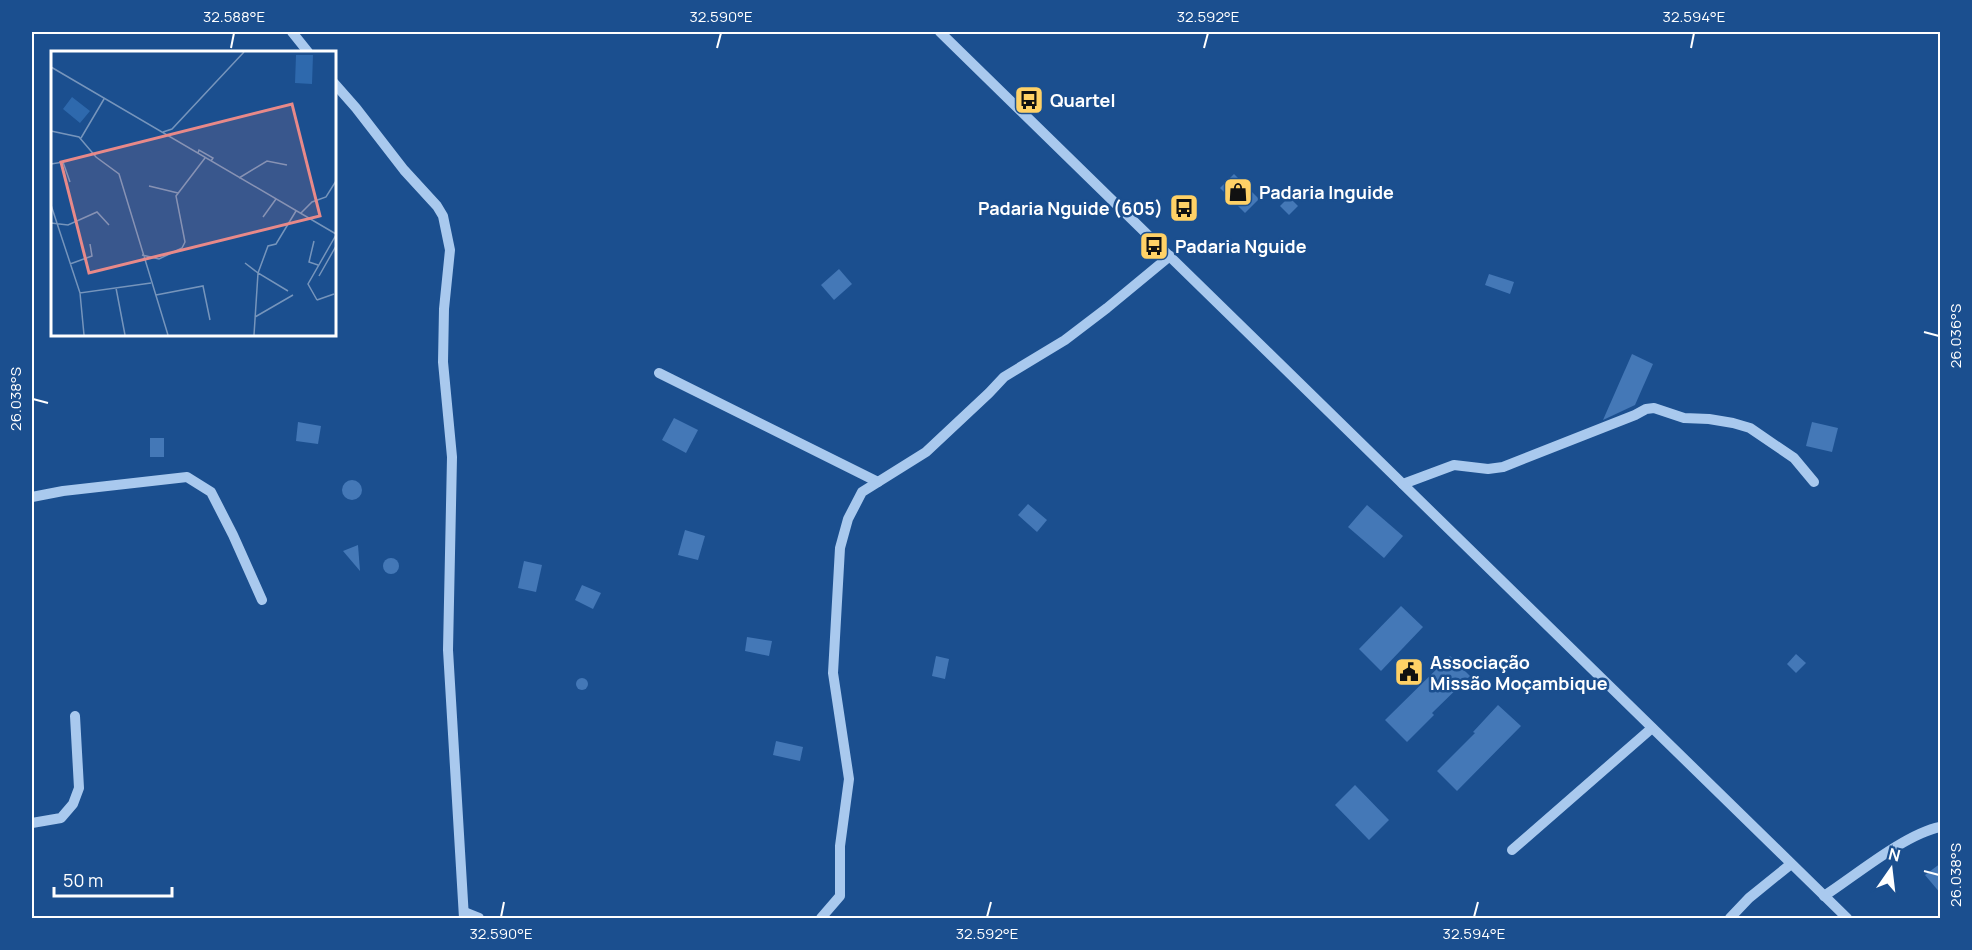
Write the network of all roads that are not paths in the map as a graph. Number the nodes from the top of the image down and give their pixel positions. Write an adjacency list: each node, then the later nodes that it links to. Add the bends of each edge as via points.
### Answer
1 (292, 32): 3 (street)
2 (940, 32): 5 (street)
3 (308, 51)
4 (336, 85): 19 (street, via 437,206 450,250 443,362 452,458 448,650)
5 (1170, 256): 7 (street, via 1065,340 1004,377 926,452); 9 (street)
6 (659, 373): 7 (street)
7 (878, 482): 21 (street, via 862,492 855,504 840,548 833,673 849,779 840,846 840,896)
8 (1814, 482): 9 (street, via 1794,458 1750,428 1684,418 1654,408 1503,467 1454,465)
9 (1403, 484): 13 (street)
10 (32, 497): 11 (street, via 188,477 211,492)
11 (262, 600)
12 (75, 716): 14 (street, via 79,788 73,804 61,818)
13 (1652, 728): 16 (street); 17 (street)
14 (32, 823)
15 (1941, 827): 18 (street, via 1900,845)
16 (1512, 850)
17 (1791, 864): 18 (street); 22 (street)
18 (1824, 896): 23 (street)
19 (464, 915): 20 (street)
20 (479, 918)
21 (821, 918)
22 (1730, 918)
23 (1847, 918)

